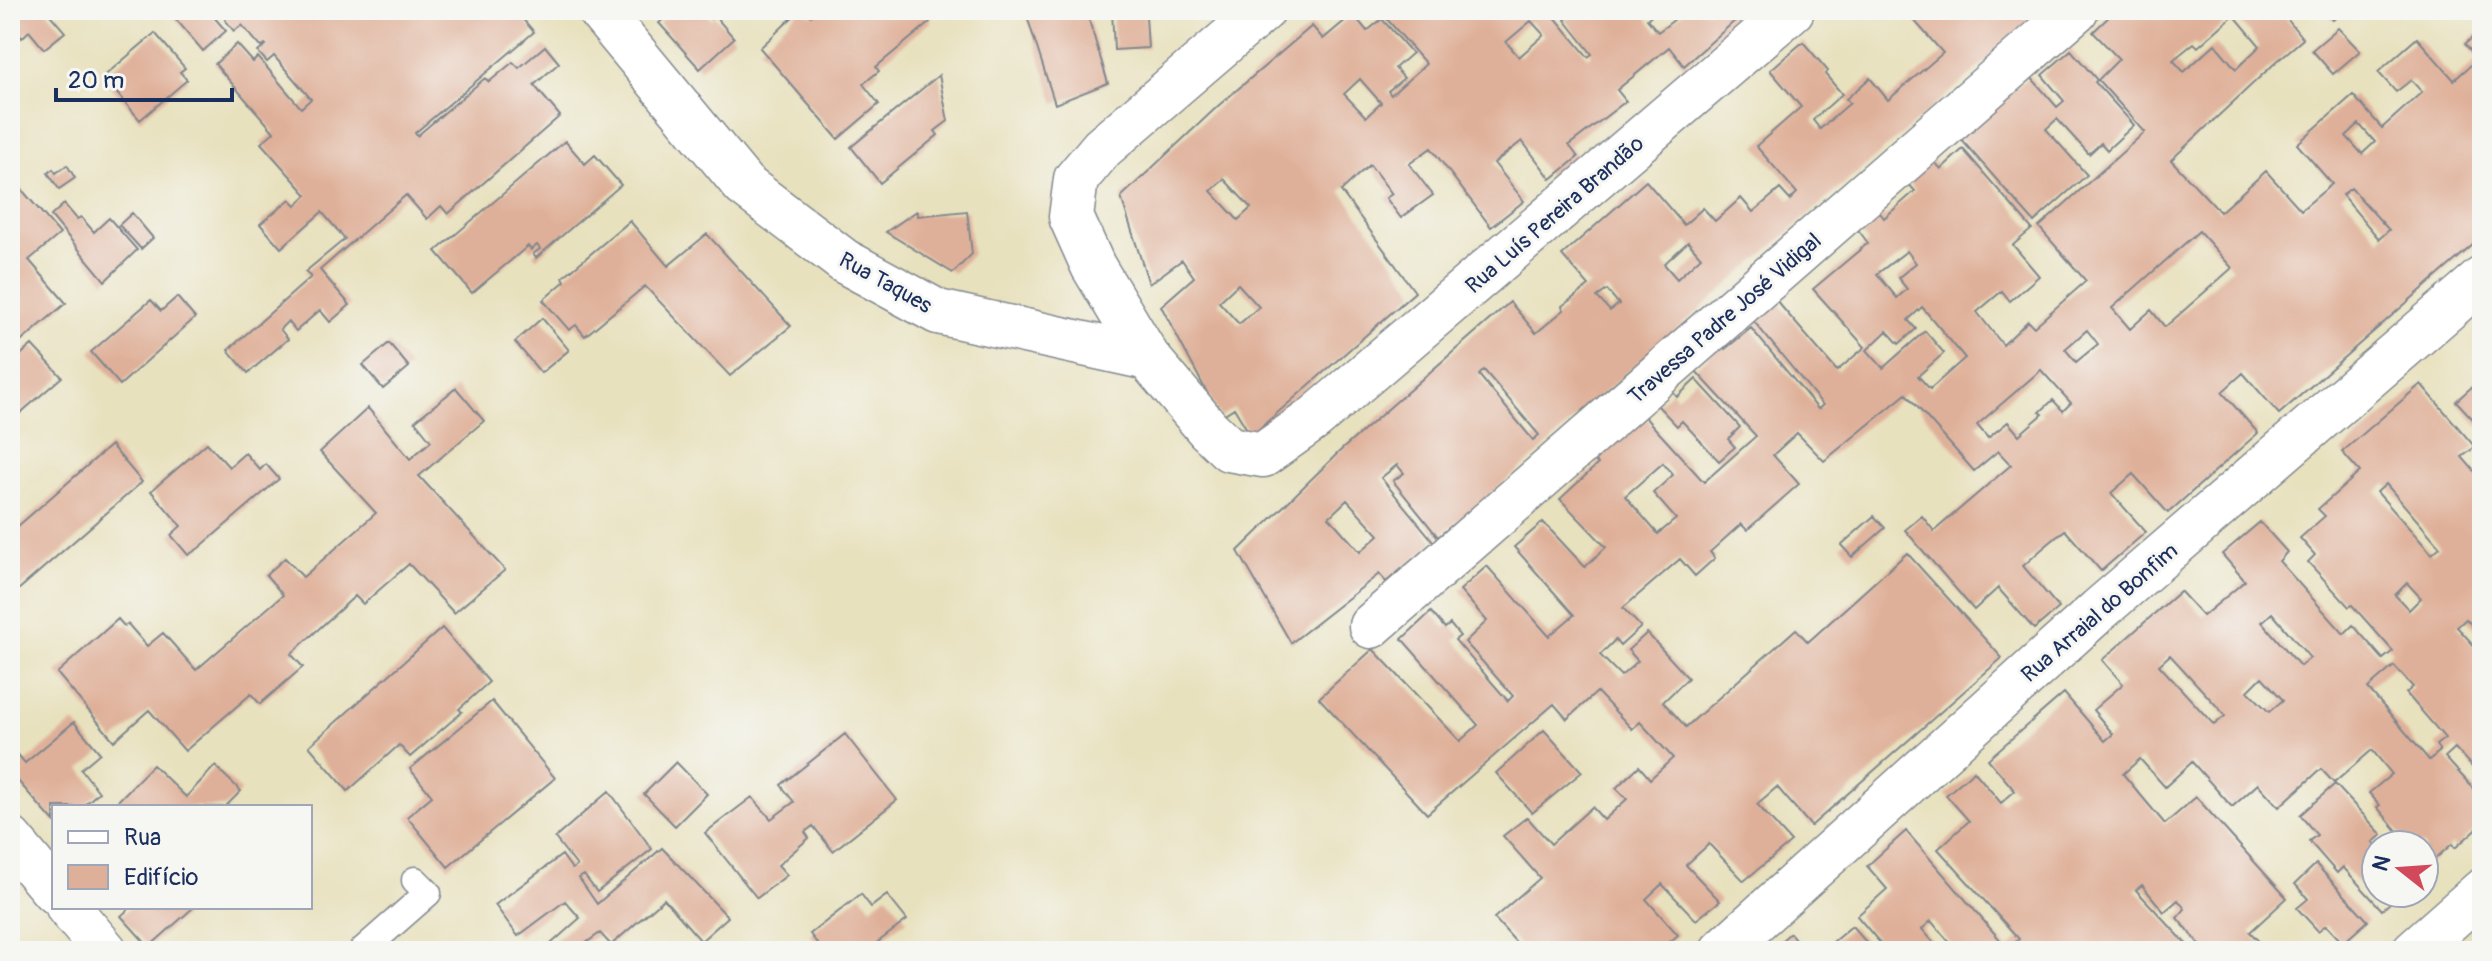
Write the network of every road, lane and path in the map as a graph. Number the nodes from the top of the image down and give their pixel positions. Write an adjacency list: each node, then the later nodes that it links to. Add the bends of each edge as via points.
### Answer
1 (599, 10): 6 (street, Rua Taques, via 744,185 844,261 938,312)
2 (1263, 10): 6 (street, via 1102,148 1076,179 1071,217 1093,266)
3 (1792, 10): 6 (street, Rua Luís Pereira Brandão, via 1315,418 1263,455 1229,449)
4 (2076, 10): 7 (street, Travessa Padre José Vidigal)
5 (2482, 279): 15 (street, Rua Arraial do Bonfim, via 2099,610)
6 (1148, 358)
7 (1371, 626)
8 (10, 839): 10 (street)
9 (415, 880): 14 (lane, via 428,893)
10 (52, 889)
11 (2482, 891): 16 (street)
12 (69, 909): 13 (street)
13 (97, 948)
14 (362, 951)
15 (1722, 951)
16 (2414, 951)

